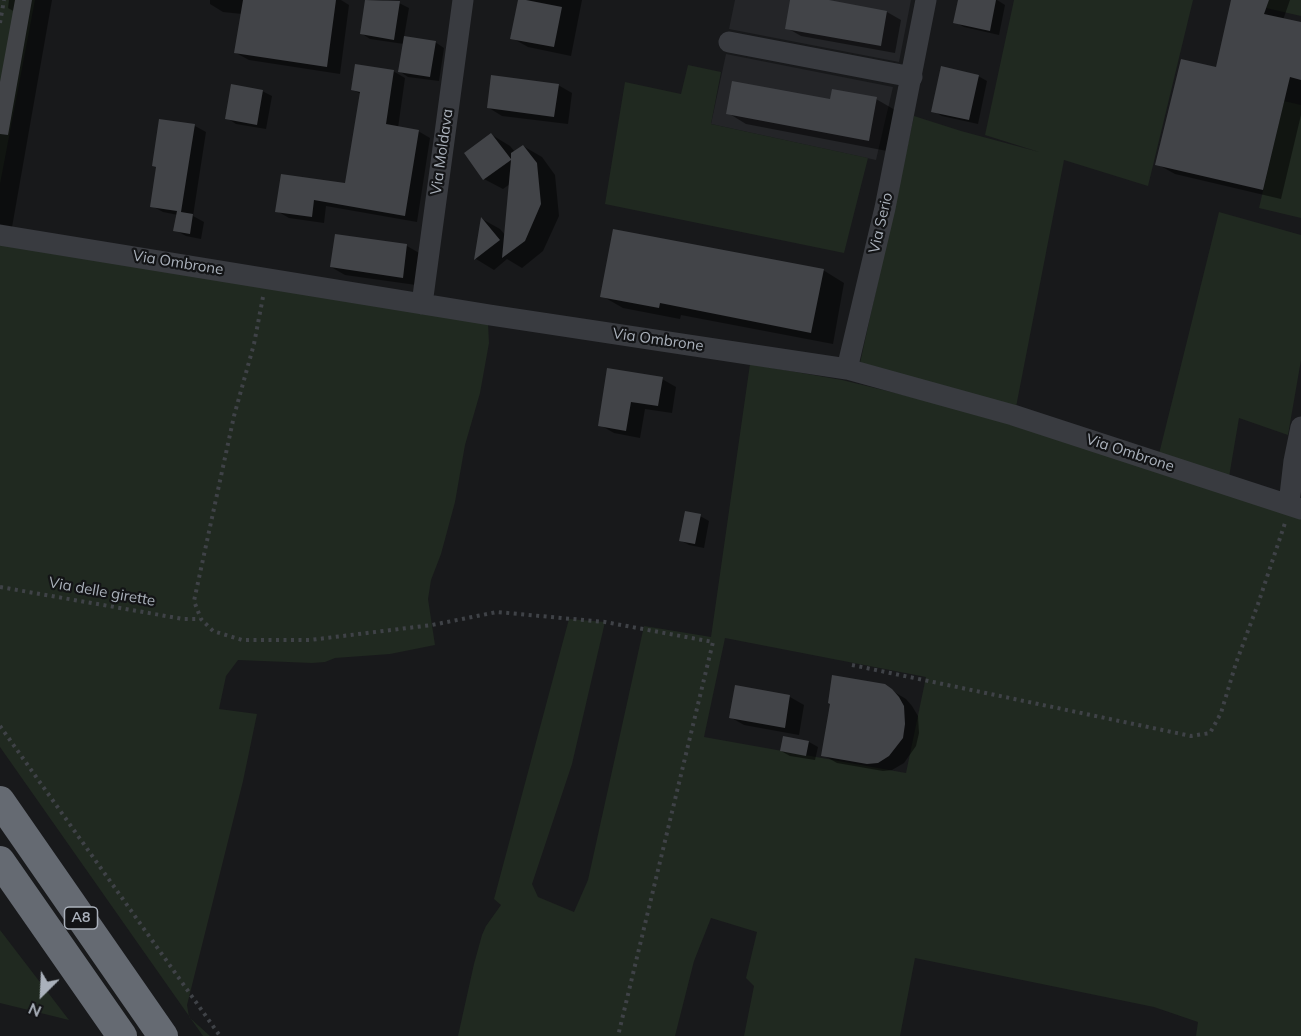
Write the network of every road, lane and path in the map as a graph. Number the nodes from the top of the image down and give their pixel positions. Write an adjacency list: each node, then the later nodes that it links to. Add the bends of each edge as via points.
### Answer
1 (4, 0): 4 (path)
2 (463, 0): 9 (street, Via Moldava)
3 (926, 0): 6 (street, Via Serio)
4 (0, 22)
5 (729, 42): 6 (street)
6 (912, 77): 10 (street, Via Serio)
7 (0, 235): 8 (street, Via Ombrone)
8 (267, 278): 9 (street, Via Ombrone); 14 (path, via 198,580 194,601)
9 (422, 304): 10 (street, Via Ombrone)
10 (847, 369): 12 (street, Via Ombrone, via 1013,415)
11 (1301, 427): 12 (street, via 1293,467)
12 (1295, 507): 15 (path, via 1288,513 1221,713 1210,733 1191,735)
13 (0, 586): 14 (path, Via delle girette, via 183,620)
14 (201, 619): 22 (path, via 213,631 242,640 282,641 432,625 497,612 605,622 713,642)
15 (852, 665)
16 (0, 726): 21 (path)
17 (0, 801): 20 (highway, A8)
18 (0, 861): 19 (highway, A8)
19 (122, 1036)
20 (163, 1036)
21 (220, 1036)
22 (618, 1036)

